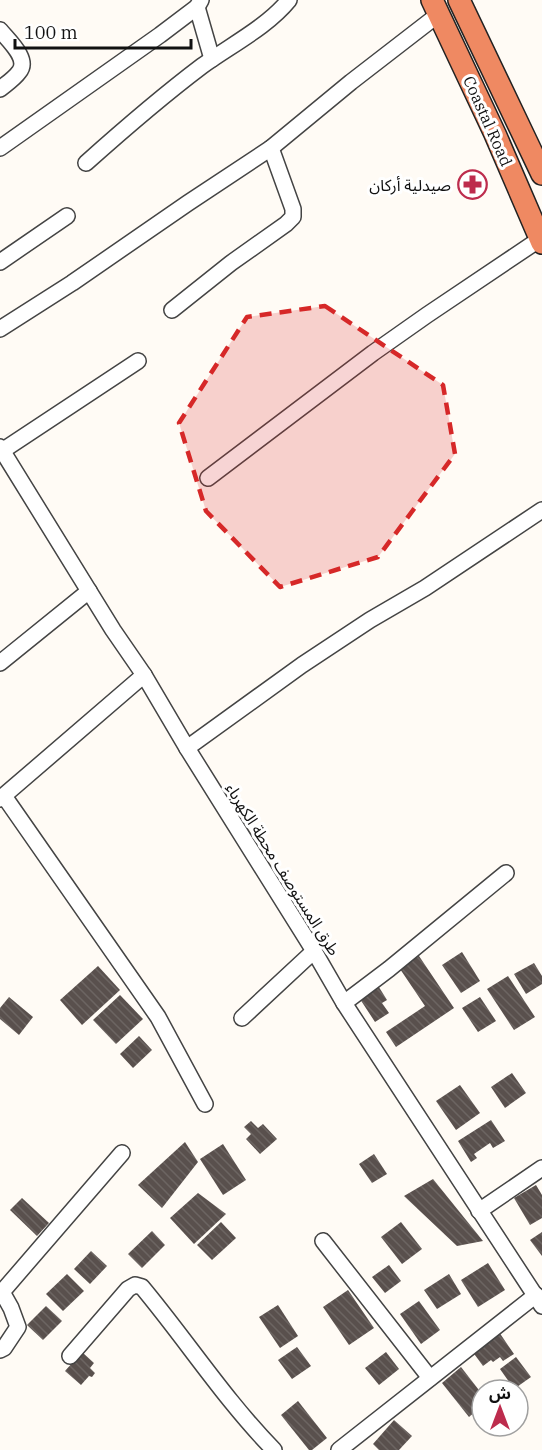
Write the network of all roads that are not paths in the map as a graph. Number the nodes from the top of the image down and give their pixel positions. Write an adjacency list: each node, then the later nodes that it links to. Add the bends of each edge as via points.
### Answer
1 (290, 0): 6 (street, via 275,16)
2 (459, 0): 11 (highway, Coastal Road)
3 (199, 4): 6 (street); 8 (street)
4 (436, 7): 9 (street); 13 (highway, Coastal Road)
5 (0, 30): 7 (street, via 23,64 19,73)
6 (212, 59): 10 (street)
7 (0, 89)
8 (0, 148)
9 (271, 148): 15 (street, via 293,217); 16 (street)
10 (86, 163)
11 (542, 174)
12 (67, 216): 14 (street)
13 (541, 241): 19 (street, via 373,354)
14 (0, 262)
15 (172, 310)
16 (0, 330)
17 (138, 361): 18 (street)
18 (1, 449): 21 (street, طرق المستوصف محطة الكهرباء)
19 (208, 478)
20 (542, 510): 24 (street, via 312,658)
21 (89, 591): 22 (street); 23 (street, طرق المستوصف محطة الكهرباء)
22 (0, 663)
23 (144, 675): 24 (street, طرق المستوصف محطة الكهرباء); 25 (street)
24 (187, 748): 27 (street, طرق المستوصف محطة الكهرباء)
25 (2, 797): 30 (street, via 158,1017)
26 (506, 873): 28 (street)
27 (314, 951): 28 (street, طرق المستوصف محطة الكهرباء); 29 (street)
28 (344, 1003): 33 (street, طرق المستوصف محطة الكهرباء)
29 (242, 1018)
30 (205, 1104)
31 (122, 1153): 36 (street, via 2,1292 18,1327)
32 (542, 1168): 33 (street)
33 (479, 1211): 35 (street, طرق المستوصف محطة الكهرباء)
34 (323, 1241): 38 (street)
35 (539, 1301): 38 (street)
36 (0, 1350)
37 (70, 1356): 39 (street, via 128,1289 135,1284 142,1287 221,1390)
38 (430, 1378): 40 (street)
39 (274, 1450)
40 (339, 1450)

